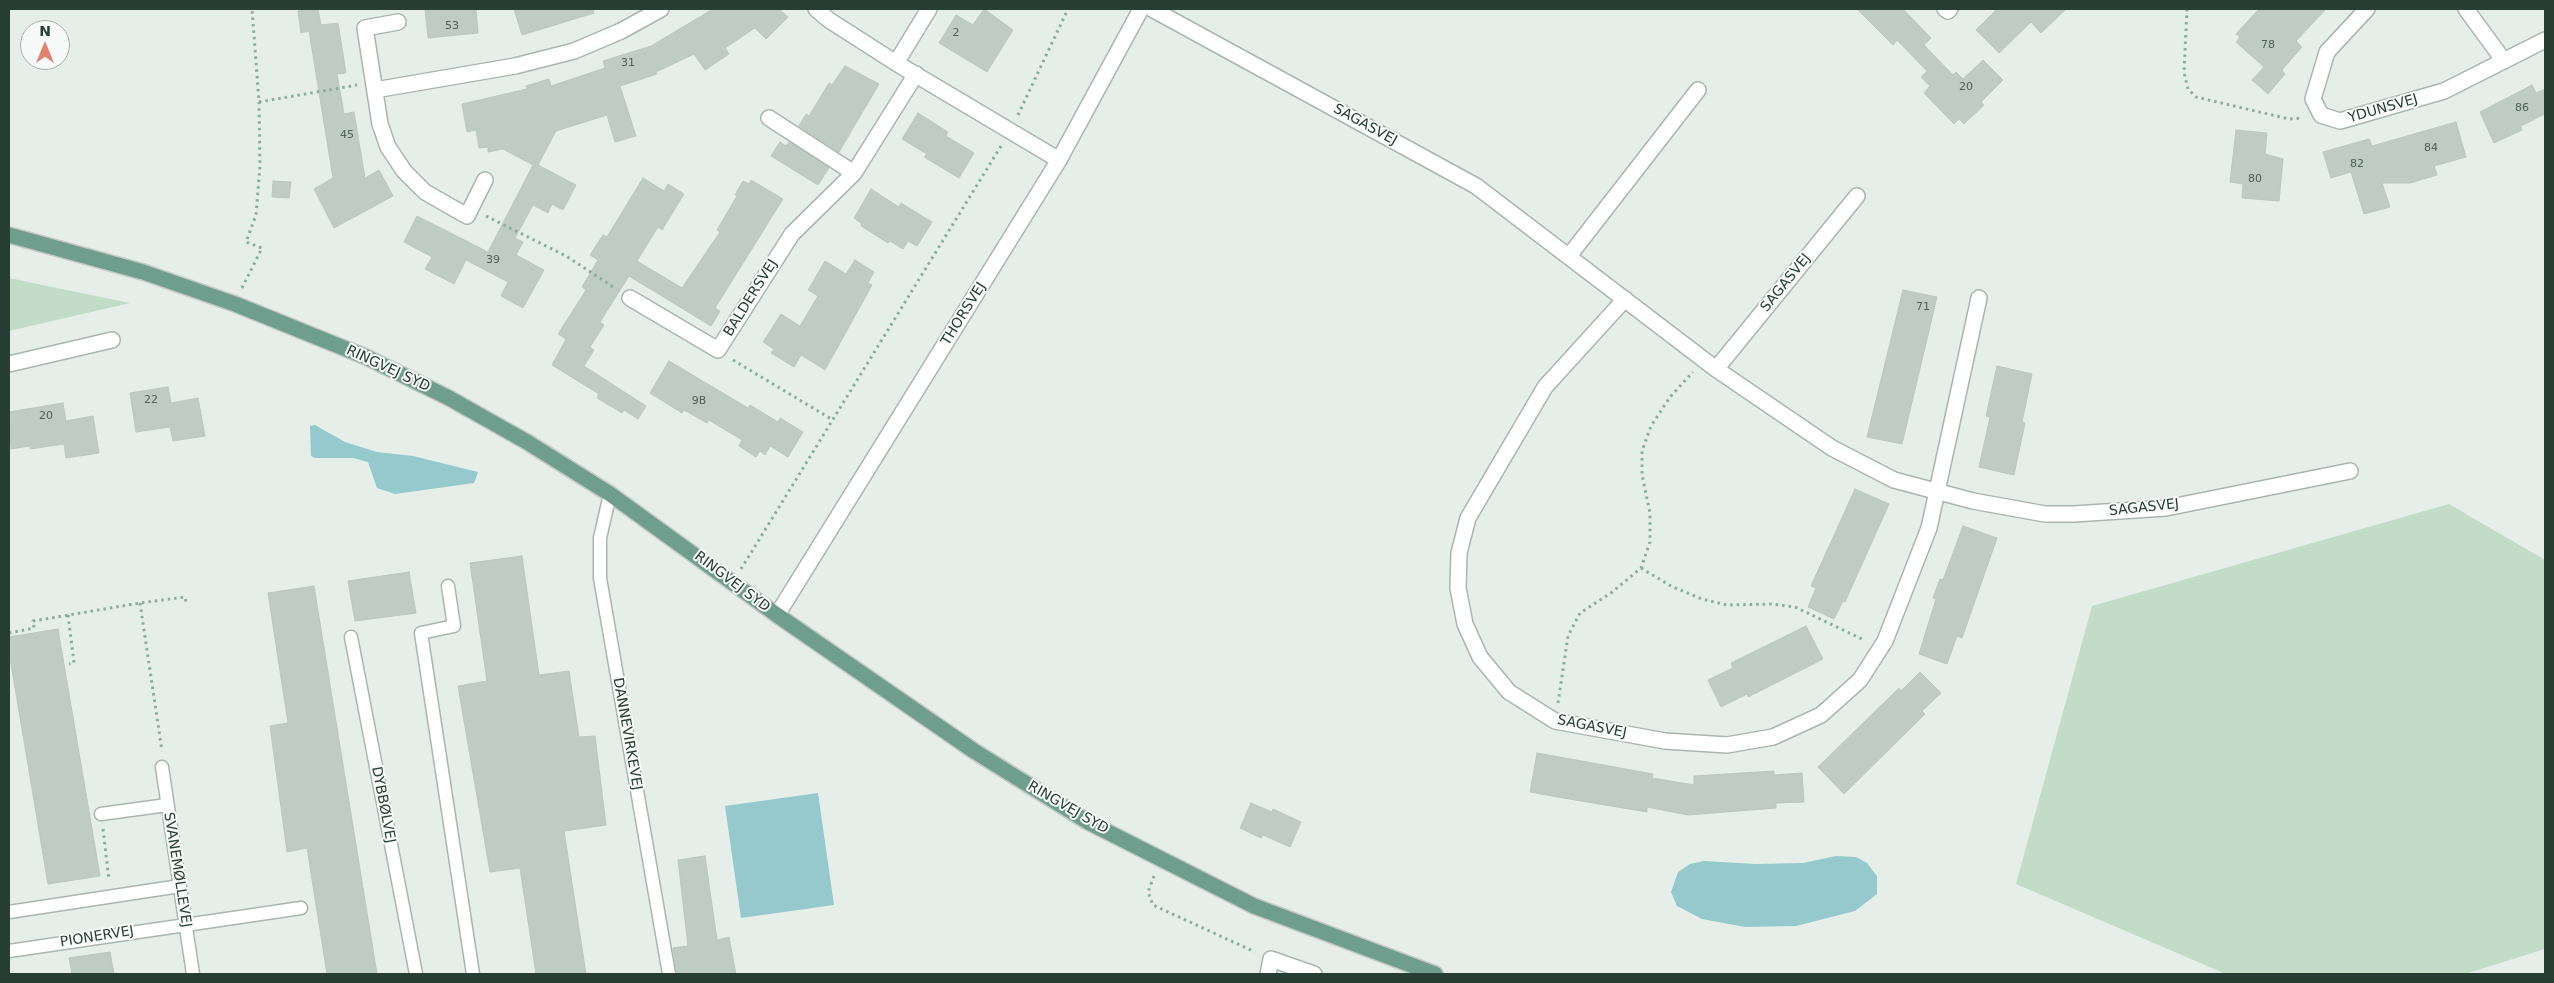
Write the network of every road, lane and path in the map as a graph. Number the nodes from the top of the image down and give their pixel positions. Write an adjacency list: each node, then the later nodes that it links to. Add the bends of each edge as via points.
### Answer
1 (252, 9): 20 (path)
2 (661, 9): 18 (street, via 574,51 515,66)
3 (816, 9): 16 (street)
4 (929, 9): 16 (street)
5 (1068, 9): 23 (path)
6 (1141, 9): 24 (street, THORSVEJ)
7 (1152, 9): 30 (street, SAGASVEJ, via 1476,186)
8 (1945, 9): 9 (street)
9 (1950, 9)
10 (2187, 9): 21 (path, via 2184,72 2188,89 2196,97 2289,119)
11 (2368, 9): 21 (street, via 2327,52 2312,99)
12 (2466, 9): 15 (street)
13 (398, 22): 18 (street, via 365,28)
14 (2545, 40): 15 (street, YDUNSVEJ)
15 (2504, 61): 21 (street, YDUNSVEJ, via 2444,91 2340,121)
16 (896, 62): 17 (street)
17 (916, 74): 23 (street); 25 (street, BALDERSVEJ)
18 (376, 90): 20 (path, via 365,84); 28 (street, via 380,124 388,147 404,171 425,192)
19 (1698, 90): 30 (street)
20 (259, 102): 34 (path, via 260,166 256,215 246,242 262,248)
21 (2321, 115)
22 (768, 118): 25 (street)
23 (1010, 131): 24 (street); 39 (path)
24 (1059, 160): 49 (street, THORSVEJ)
25 (854, 172): 36 (street, BALDERSVEJ, via 792,234)
26 (485, 180): 28 (street)
27 (1857, 196): 38 (street, SAGASVEJ)
28 (467, 216): 31 (path, via 488,216 566,256)
29 (9, 235): 34 (main road, RINGVEJ SYD, via 143,272)
30 (1569, 256): 33 (street, SAGASVEJ)
31 (630, 298): 36 (street, BALDERSVEJ)
32 (1979, 298): 41 (street, SAGASVEJ)
33 (1625, 299): 38 (street, SAGASVEJ); 54 (street, SAGASVEJ, via 1545,387 1468,518 1459,553 1458,588 1465,624 1480,657 1509,692)
34 (235, 304): 42 (main road, RINGVEJ SYD, via 366,358 449,398)
35 (112, 340): 37 (street)
36 (718, 350): 39 (path)
37 (9, 364)
38 (1710, 364): 41 (street, SAGASVEJ, via 1832,448 1894,480); 43 (path, via 1670,397 1651,426 1642,451 1642,474 1650,513 1650,542)
39 (833, 420): 44 (path)
40 (2350, 471): 41 (street, SAGASVEJ, via 2166,508 2074,514 2045,514)
41 (1938, 492): 52 (street, SAGASVEJ, via 1928,528)
42 (610, 494): 44 (main road, RINGVEJ SYD); 69 (lane, DANNEVIRKEVEJ, via 600,538 600,578)
43 (1641, 568): 52 (path, via 1671,586 1727,605 1795,607); 54 (path, via 1580,613 1568,636)
44 (733, 582): 49 (main road, RINGVEJ SYD)
45 (448, 586): 68 (lane, via 454,626 421,633)
46 (140, 603): 47 (path, via 185,598); 48 (path); 55 (path)
47 (186, 603)
48 (68, 615): 50 (path, via 33,621 34,628); 53 (path, via 74,663)
49 (777, 615): 58 (main road, RINGVEJ SYD, via 974,751 1088,822)
50 (9, 633)
51 (351, 637): 67 (lane, DYBBØLVEJ)
52 (1881, 647): 54 (street, SAGASVEJ, via 1860,680 1820,715 1773,737 1727,745 1692,743)
53 (68, 664)
54 (1555, 721)
55 (162, 767): 56 (lane, SVANEMØLLEVEJ)
56 (167, 805): 57 (lane); 59 (lane, SVANEMØLLEVEJ)
57 (101, 814): 60 (path)
58 (1163, 860): 65 (path, via 1148,892 1153,905); 72 (main road, RINGVEJ SYD, via 1254,906)
59 (180, 886): 60 (lane); 63 (lane, SVANEMØLLEVEJ)
60 (111, 897): 62 (lane)
61 (301, 908): 63 (lane, PIONERVEJ)
62 (9, 912)
63 (186, 924): 64 (lane, PIONERVEJ); 66 (lane, SVANEMØLLEVEJ)
64 (9, 950)
65 (1271, 959): 70 (street); 71 (street)
66 (193, 974)
67 (416, 974)
68 (473, 974)
69 (669, 974)
70 (1268, 974)
71 (1314, 974)
72 (1435, 974)

